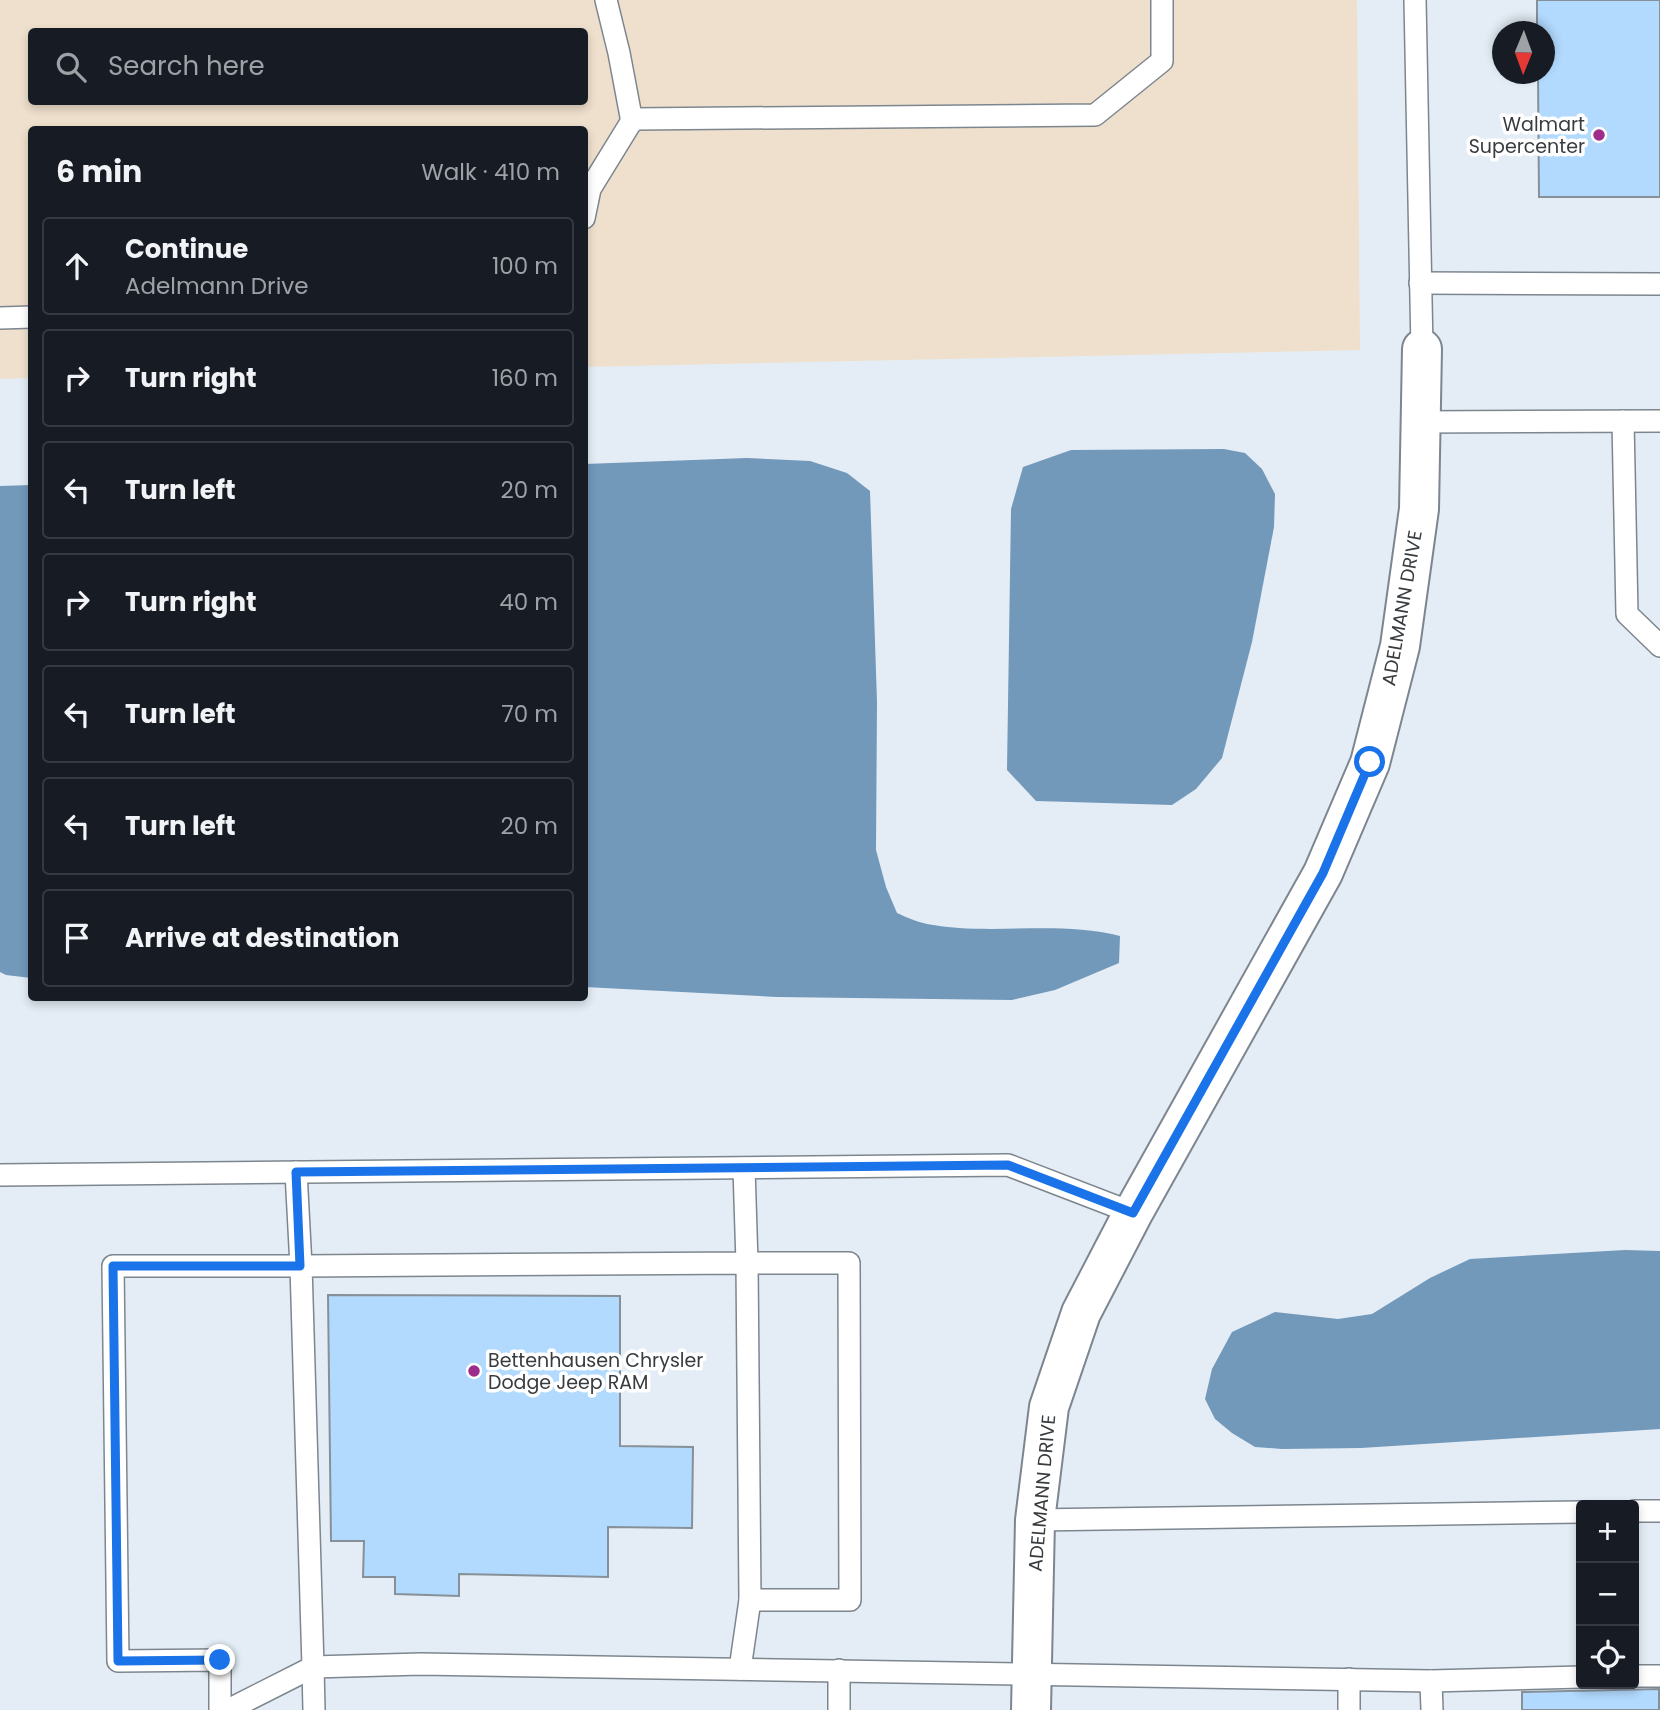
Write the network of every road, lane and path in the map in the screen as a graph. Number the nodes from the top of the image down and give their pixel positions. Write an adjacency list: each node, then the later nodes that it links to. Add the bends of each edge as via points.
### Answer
1 (606, 0): 4 (lane)
2 (1162, 0): 4 (lane, via 1162,61 1095,115)
3 (1415, 0): 6 (lane)
4 (632, 122): 5 (lane)
5 (588, 199)
6 (1420, 283): 7 (lane); 10 (lane)
7 (1660, 284)
8 (28, 317): 9 (lane)
9 (0, 318)
10 (1422, 349): 13 (street, ADELMANN DRIVE)
11 (1623, 421): 12 (lane); 13 (lane); 14 (lane, via 1627,614)
12 (1660, 421)
13 (1419, 422): 18 (street, ADELMANN DRIVE, via 1419,509 1400,646 1370,762 1323,873)
14 (1660, 646)
15 (744, 1168): 16 (lane); 18 (lane, via 1008,1165); 19 (lane)
16 (296, 1172): 17 (lane); 20 (lane)
17 (0, 1175)
18 (1133, 1213): 24 (street, ADELMANN DRIVE, via 1081,1313 1049,1407)
19 (747, 1263): 20 (lane); 25 (lane); 25 (lane, via 849,1263 850,1600)
20 (300, 1266): 26 (lane); 35 (lane, via 113,1266 118,1661 220,1660)
21 (1639, 1511): 22 (lane)
22 (1660, 1511)
23 (1576, 1512): 24 (lane)
24 (1035, 1520): 29 (street, ADELMANN DRIVE)
25 (750, 1600): 27 (lane)
26 (313, 1667): 27 (lane, via 421,1664); 36 (lane); 37 (lane)
27 (740, 1669): 28 (lane)
28 (839, 1670): 29 (lane); 38 (lane)
29 (1031, 1673): 33 (lane); 39 (street, ADELMANN DRIVE)
30 (1639, 1676): 31 (lane)
31 (1660, 1676)
32 (1576, 1678): 34 (lane)
33 (1349, 1679): 34 (lane); 40 (lane)
34 (1431, 1681): 41 (lane)
35 (220, 1710)
36 (228, 1710)
37 (314, 1710)
38 (839, 1710)
39 (1031, 1710)
40 (1349, 1710)
41 (1432, 1710)

